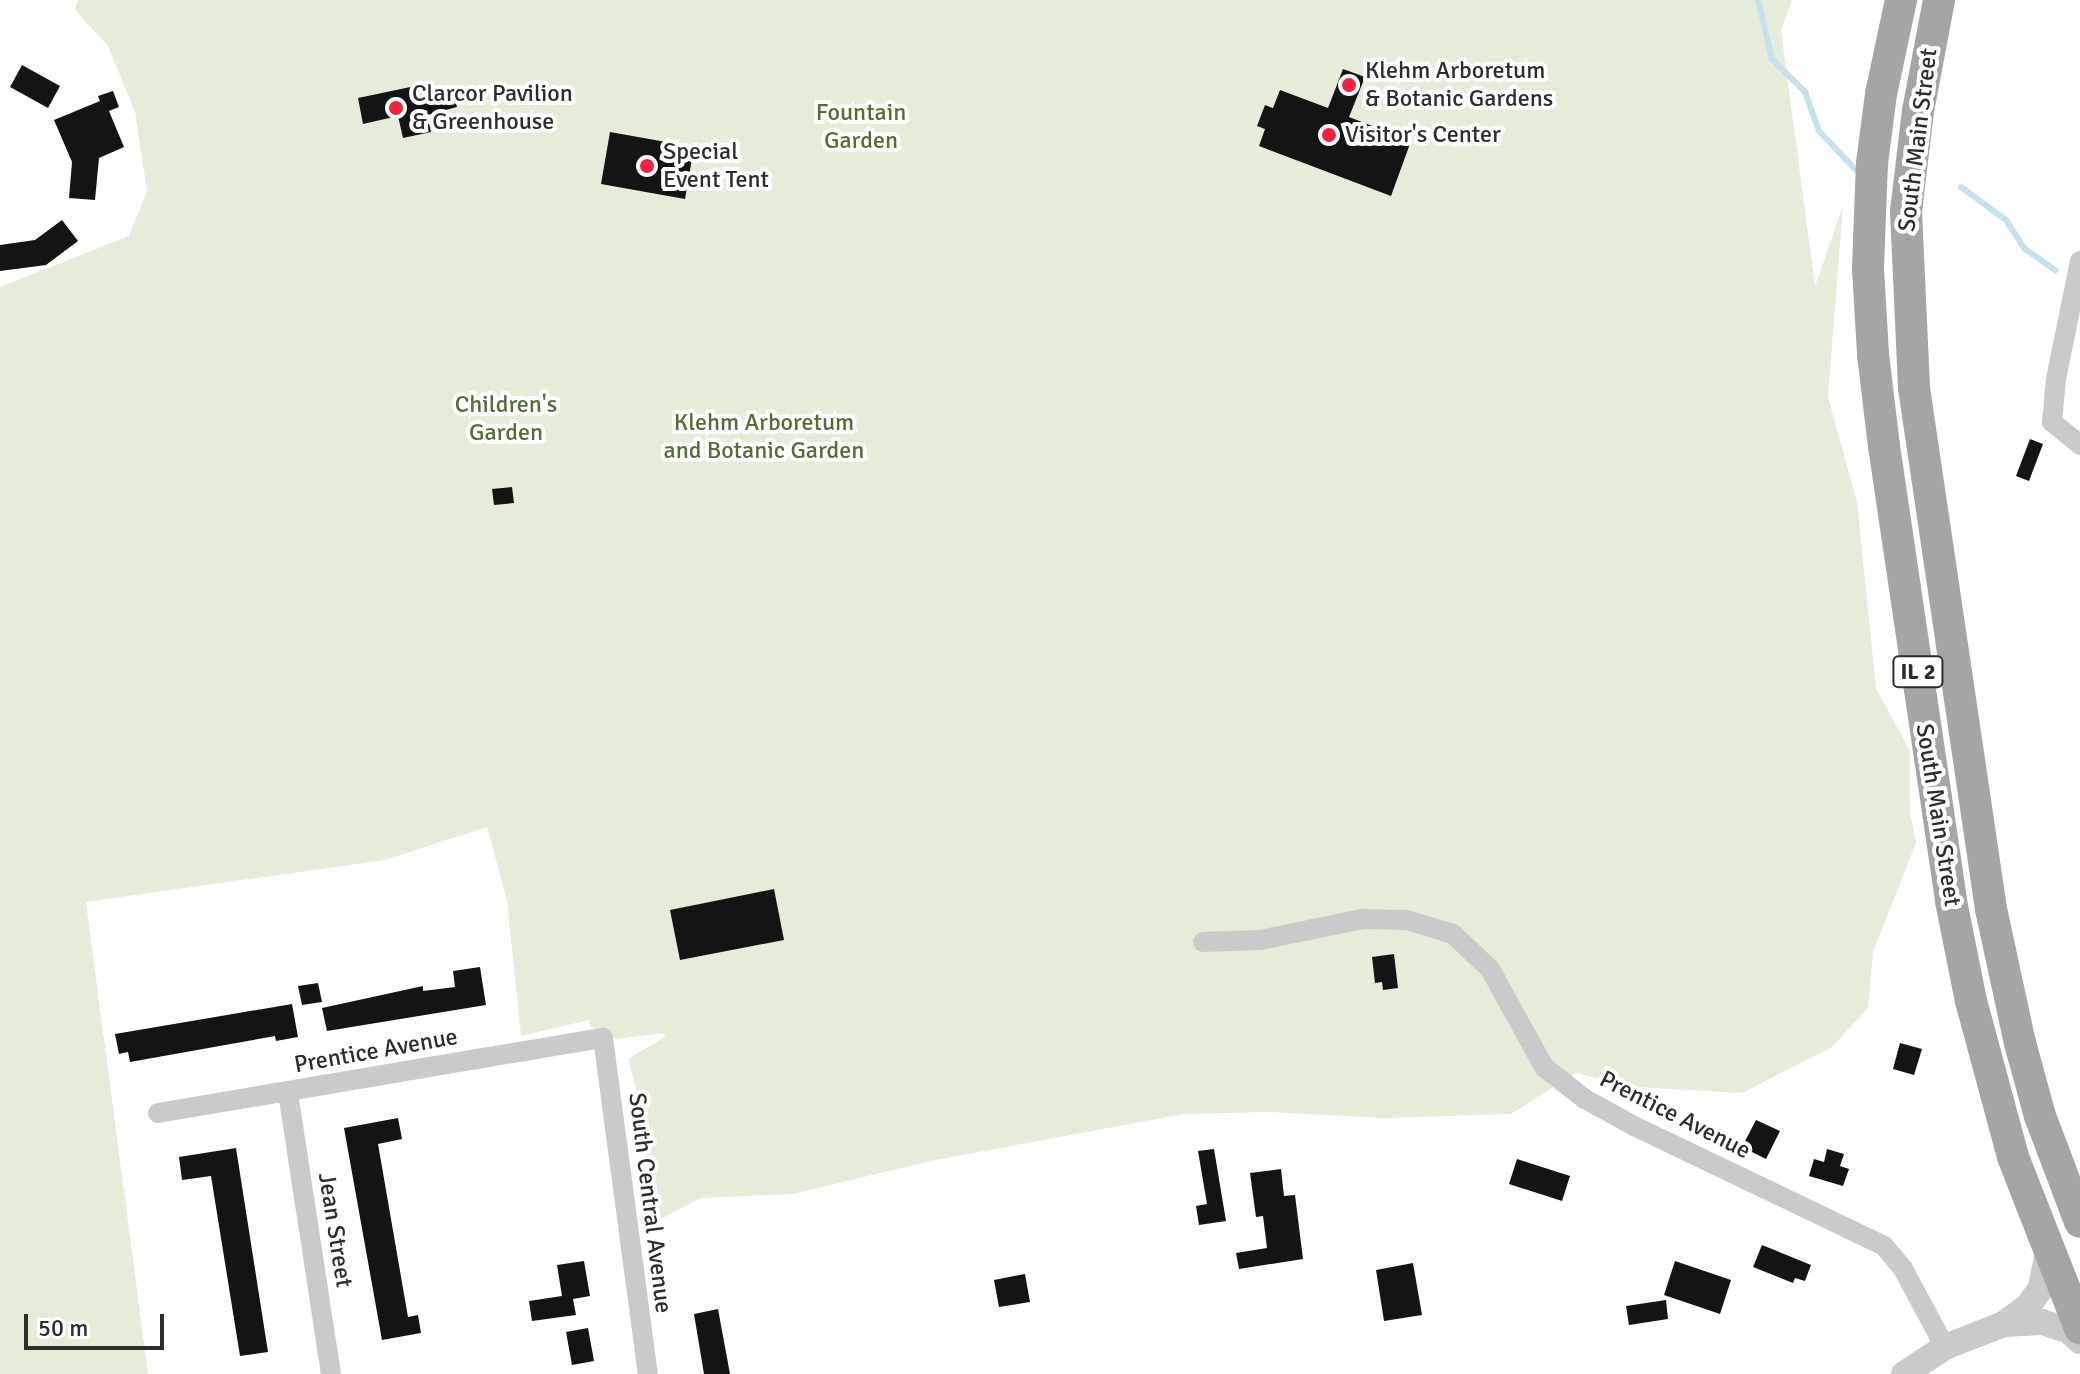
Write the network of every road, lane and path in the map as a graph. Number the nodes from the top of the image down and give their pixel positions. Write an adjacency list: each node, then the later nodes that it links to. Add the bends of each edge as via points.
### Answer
1 (1901, 0): 12 (main road, South Main Street / IL 2, via 1872,163 1868,269 1880,415 1959,944 2013,1157)
2 (1939, 0): 5 (main road, South Main Street / IL 2, via 1906,211)
3 (1957, 0): 5 (main road, via 1937,93)
4 (2080, 261): 6 (street, via 2052,422)
5 (1910, 331): 11 (main road, South Main Street / IL 2, via 1935,545 1991,909 2040,1116)
6 (2080, 445)
7 (1203, 942): 16 (street, Prentice Avenue, via 1260,940 1362,919 1407,920 1453,934 1490,969 1544,1067 1585,1099 1634,1126 1884,1246 1903,1269)
8 (603, 1038): 9 (street, Prentice Avenue); 18 (street, South Central Avenue)
9 (288, 1093): 10 (street, Prentice Avenue); 17 (street, Jean Street)
10 (158, 1113)
11 (2080, 1222)
12 (2048, 1251): 13 (street, via 2041,1288); 14 (main road, South Main Street / IL 2)
13 (2004, 1324): 15 (street, via 2058,1326); 16 (street)
14 (2080, 1328)
15 (2080, 1341)
16 (1945, 1347): 19 (street)
17 (331, 1374)
18 (648, 1374)
19 (1904, 1374)

